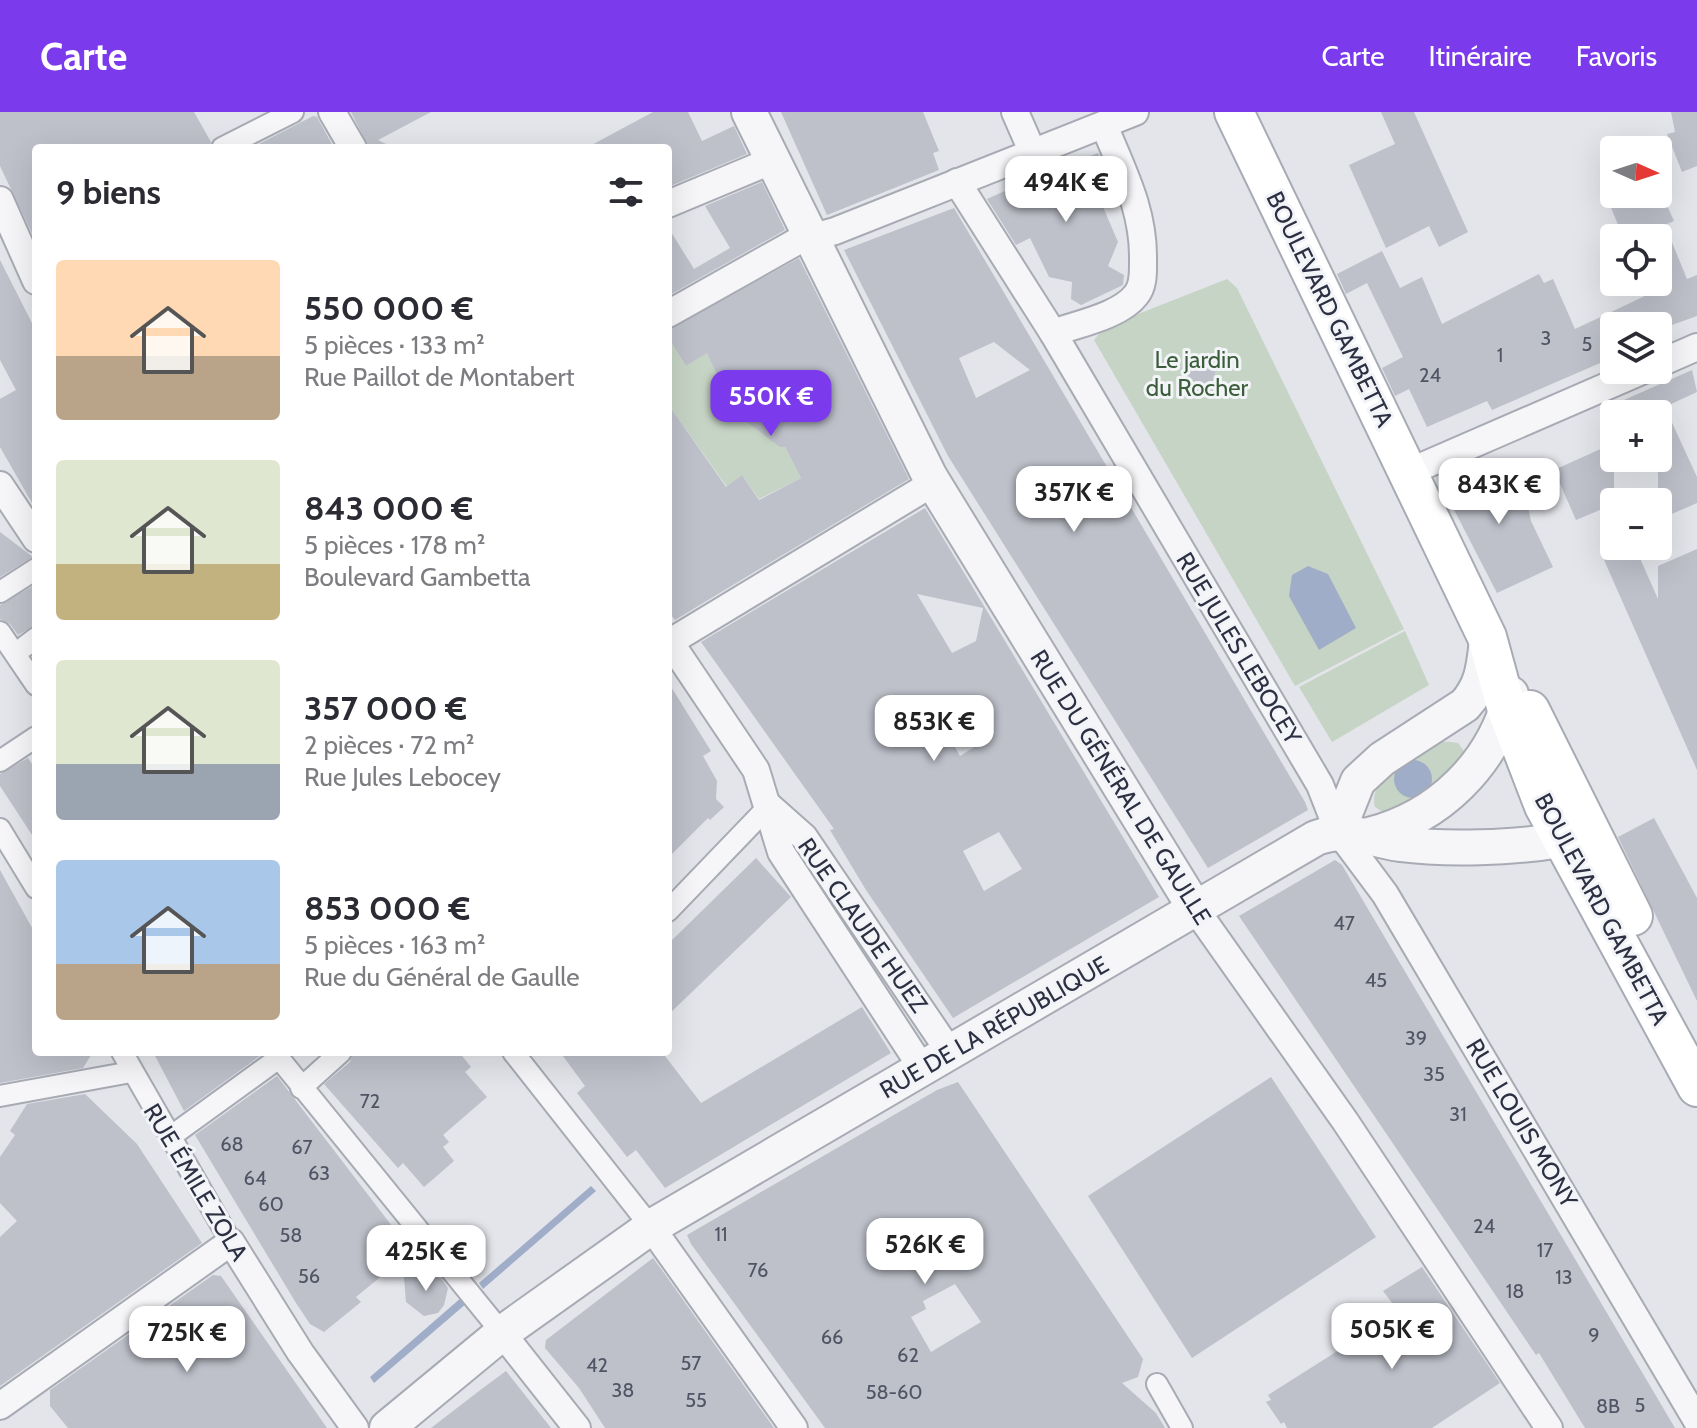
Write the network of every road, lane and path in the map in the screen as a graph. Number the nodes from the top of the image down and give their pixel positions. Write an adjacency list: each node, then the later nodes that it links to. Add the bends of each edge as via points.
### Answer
1 (293, 112): 8 (street)
2 (332, 112): 9 (street)
3 (749, 112): 11 (street, RUE DU GÉNÉRAL DE GAULLE)
4 (1015, 112): 10 (street)
5 (1135, 112): 7 (street)
6 (1234, 112): 22 (main road, BOULEVARD GAMBETTA)
7 (1104, 125): 10 (street); 18 (street, via 1144,232 1143,276 1138,294 1123,307)
8 (230, 144)
9 (351, 144)
10 (1033, 153): 12 (street)
11 (771, 161): 13 (street); 15 (street, RUE DU GÉNÉRAL DE GAULLE)
12 (957, 182): 15 (street); 18 (street, RUE JULES LEBOCEY)
13 (672, 202)
14 (2, 212): 16 (street)
15 (809, 239): 17 (street); 23 (street, RUE DU GÉNÉRAL DE GAULLE)
16 (29, 247)
17 (672, 312)
18 (1053, 333): 41 (street, RUE JULES LEBOCEY, via 1320,785)
19 (1697, 347): 20 (street)
20 (1672, 358)
21 (1612, 384): 22 (street)
22 (1409, 472): 29 (main road, BOULEVARD GAMBETTA)
23 (933, 483): 30 (street); 45 (street, RUE DU GÉNÉRAL DE GAULLE)
24 (0, 485): 25 (street)
25 (32, 533)
26 (32, 572): 27 (street)
27 (0, 592)
28 (0, 632): 32 (street)
29 (1487, 637): 34 (main road, BOULEVARD GAMBETTA); 35 (street, via 1475,694)
30 (672, 640)
31 (672, 646): 39 (street, RUE CLAUDE HUEZ, via 756,770)
32 (20, 650): 33 (street)
33 (32, 676)
34 (1510, 721): 35 (street, via 1473,732); 38 (main road, BOULEVARD GAMBETTA); 38 (street); 41 (street, RUE DE LA RÉPUBLIQUE, via 1456,790 1435,808 1401,827); 42 (main road, BOULEVARD GAMBETTA)
35 (1428, 731): 41 (street, via 1358,781)
36 (32, 740): 37 (street)
37 (0, 761)
38 (1572, 797): 46 (main road, BOULEVARD GAMBETTA)
39 (769, 806): 44 (street); 52 (street, RUE CLAUDE HUEZ, via 804,837)
40 (0, 829): 43 (street)
41 (1354, 833): 42 (street, via 1435,846); 45 (street, RUE DE LA RÉPUBLIQUE, via 1316,838); 63 (street, RUE LOUIS MONY)
42 (1560, 840): 54 (main road, BOULEVARD GAMBETTA)
43 (32, 878)
44 (672, 907)
45 (1196, 910): 52 (street, RUE DE LA RÉPUBLIQUE); 69 (street, RUE DU GÉNÉRAL DE GAULLE, via 1345,1121)
46 (1697, 1039)
47 (124, 1056): 53 (street, RUE ÉMILE ZOLA)
48 (275, 1056): 57 (street)
49 (277, 1056): 55 (street)
50 (337, 1056): 55 (street)
51 (522, 1056): 58 (street)
52 (935, 1060): 58 (street, RUE DE LA RÉPUBLIQUE)
53 (131, 1072): 56 (street); 57 (street, RUE ÉMILE ZOLA)
54 (1697, 1087)
55 (301, 1088): 60 (street)
56 (0, 1096)
57 (170, 1137): 59 (street, RUE ÉMILE ZOLA)
58 (651, 1227): 60 (street, RUE DE LA RÉPUBLIQUE); 67 (street)
59 (231, 1242): 62 (street); 64 (street, RUE ÉMILE ZOLA)
60 (502, 1333): 65 (street, RUE DE LA RÉPUBLIQUE); 66 (street)
61 (1157, 1384): 68 (street)
62 (0, 1406)
63 (1697, 1421)
64 (355, 1428)
65 (387, 1428)
66 (577, 1428)
67 (794, 1428)
68 (1182, 1428)
69 (1549, 1428)

